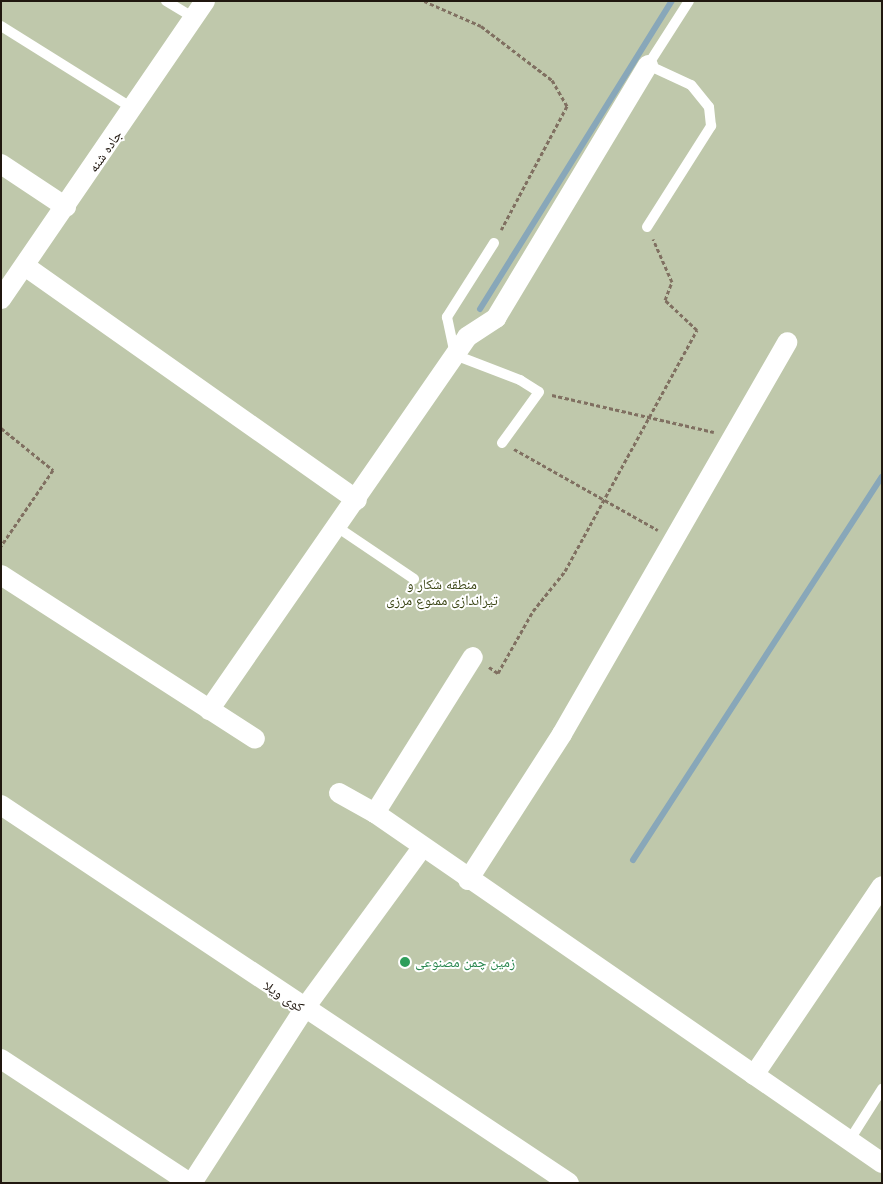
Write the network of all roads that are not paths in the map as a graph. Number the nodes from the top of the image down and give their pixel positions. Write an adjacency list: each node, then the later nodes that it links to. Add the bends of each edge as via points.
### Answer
1 (166, 1): 4 (lane)
2 (205, 1): 4 (street, جاده شنه)
3 (689, 1): 6 (lane)
4 (194, 18): 7 (street, جاده شنه)
5 (1, 26): 7 (lane)
6 (648, 65): 10 (lane, via 691,85 709,107 710,126); 15 (street, via 496,318 467,337)
7 (134, 109): 9 (street, جاده شنه)
8 (1, 164): 9 (street)
9 (66, 207): 12 (street, جاده شنه)
10 (647, 227)
11 (494, 242): 15 (lane, via 447,317)
12 (25, 266): 13 (street, جاده شنه); 17 (street)
13 (2, 298)
14 (786, 342): 28 (street, via 677,540 562,734)
15 (455, 354): 16 (lane, via 520,380 539,392); 17 (street)
16 (502, 443)
17 (357, 500): 18 (street)
18 (338, 528): 20 (lane); 22 (street)
19 (1, 575): 22 (street)
20 (414, 579)
21 (473, 657): 26 (street)
22 (209, 710): 23 (street)
23 (255, 739)
24 (339, 794): 26 (street)
25 (1, 805): 30 (street, کوی ویلا)
26 (375, 813): 27 (street)
27 (422, 848): 28 (street); 30 (street)
28 (468, 880): 32 (street)
29 (882, 886): 32 (street)
30 (304, 1009): 36 (street); 37 (street, کوی ویلا)
31 (1, 1059): 36 (street)
32 (754, 1076): 34 (street)
33 (882, 1089): 34 (lane)
34 (849, 1141): 35 (street)
35 (882, 1164)
36 (191, 1183)
37 (569, 1183)

